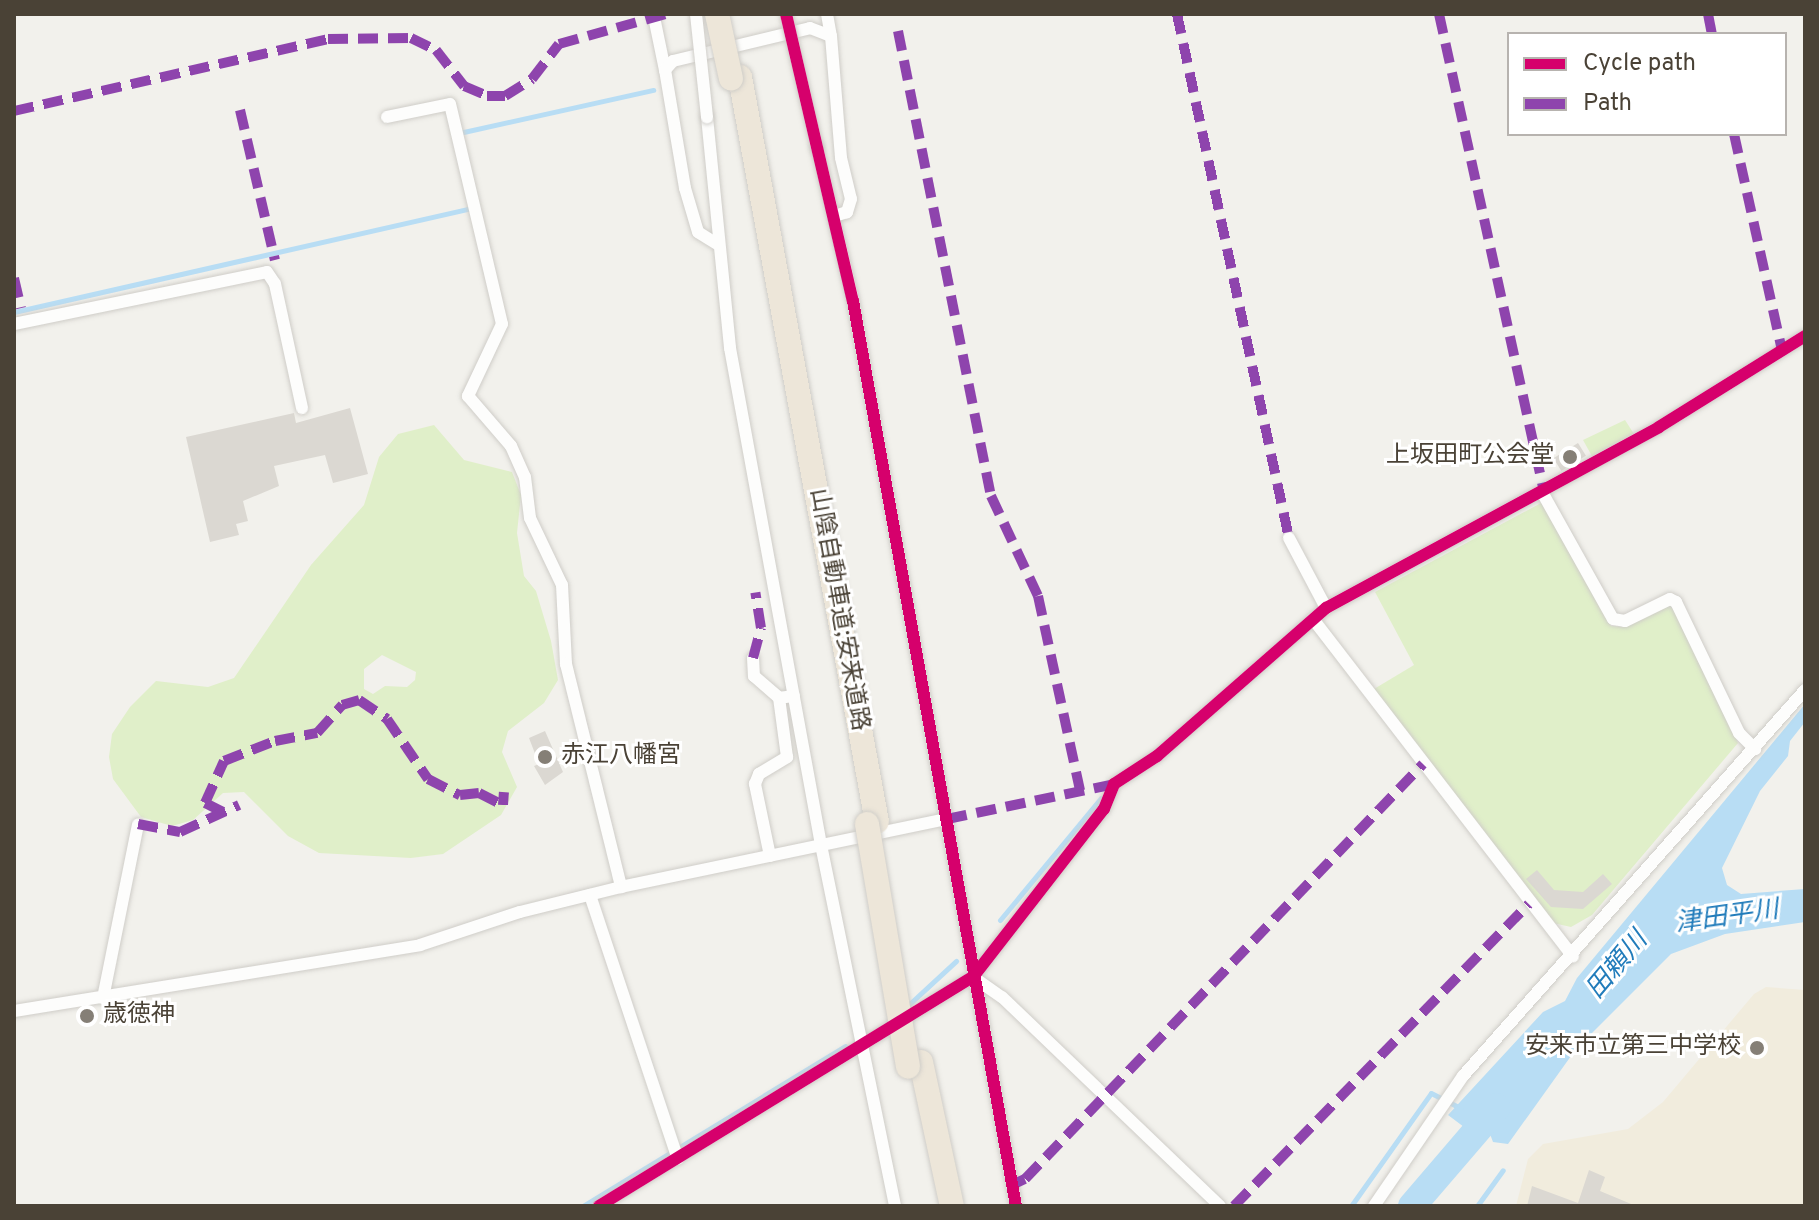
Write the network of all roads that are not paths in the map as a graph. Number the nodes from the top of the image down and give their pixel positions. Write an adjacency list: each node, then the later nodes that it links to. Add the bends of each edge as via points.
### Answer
1 (696, 14): 12 (street, bridge)
2 (717, 14): 9 (highway, 山陰自動車道;安来道路, bridge)
3 (729, 14): 9 (highway, 山陰自動車道;安来道路)
4 (786, 14): 11 (street, bridge)
5 (827, 14): 7 (street)
6 (654, 17): 8 (street)
7 (831, 36): 8 (street, via 810,28 673,61); 11 (street, via 841,158 851,199 847,212)
8 (665, 70): 12 (street, via 698,232)
9 (736, 78): 36 (highway, 山陰自動車道;安来道路, bridge)
10 (387, 117): 29 (street, via 450,104 502,324 468,396 511,446 525,477 530,518 562,585 566,664)
11 (835, 216): 25 (street)
12 (717, 244): 22 (street, via 733,363)
13 (14, 324): 15 (street, via 267,272 275,284)
14 (1805, 336): 16 (street)
15 (302, 408)
16 (1542, 492): 18 (street); 24 (street, via 1613,619 1625,621 1670,599 1676,602 1739,733)
17 (1289, 538): 18 (street)
18 (1326, 608): 19 (street)
19 (1313, 619): 31 (street); 32 (street, via 1157,756 1114,784 1104,809)
20 (753, 658): 23 (street, via 754,676)
21 (1805, 690): 24 (street)
22 (794, 696): 23 (street); 27 (street)
23 (779, 698): 28 (street, via 787,757 759,774 755,784)
24 (1755, 749): 31 (street)
25 (947, 819): 27 (street); 32 (street)
26 (138, 824): 33 (street)
27 (821, 845): 28 (street); 35 (street)
28 (770, 856): 29 (street)
29 (621, 887): 30 (street)
30 (590, 895): 33 (street, via 420,945); 37 (street)
31 (1573, 957): 44 (street, via 1463,1076)
32 (973, 977): 35 (street); 42 (street); 43 (street, via 1002,997)
33 (103, 998): 34 (street)
34 (14, 1011)
35 (863, 1046): 37 (street); 39 (street)
36 (915, 1064): 40 (highway, 山陰自動車道;安来道路); 41 (highway, 山陰自動車道;安来道路)
37 (676, 1153): 38 (street)
38 (599, 1206)
39 (895, 1206)
40 (939, 1206)
41 (952, 1206)
42 (1016, 1206)
43 (1220, 1206)
44 (1374, 1206)

